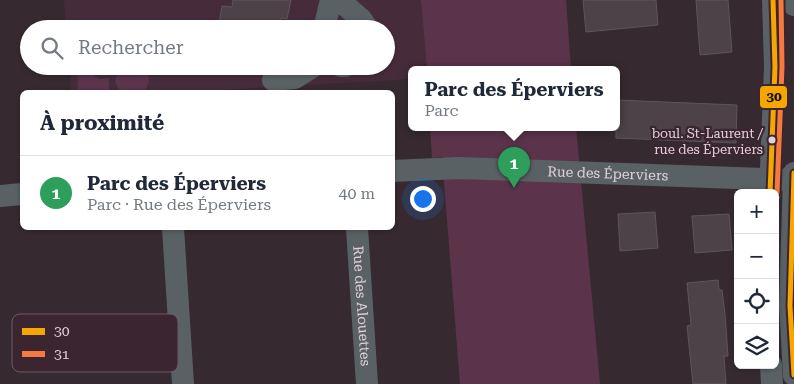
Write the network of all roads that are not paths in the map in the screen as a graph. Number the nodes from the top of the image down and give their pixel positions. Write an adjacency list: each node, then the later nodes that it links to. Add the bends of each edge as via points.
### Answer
1 (332, 0): 6 (street)
2 (339, 0): 7 (street)
3 (773, 0): 13 (street, via 775,67)
4 (794, 0): 5 (street)
5 (794, 5)
6 (326, 20)
7 (362, 20)
8 (300, 75): 9 (street)
9 (273, 80)
10 (395, 171): 13 (street, Rue des Éperviers, via 459,168)
11 (794, 174): 12 (street)
12 (794, 180): 13 (street, Rue des Éperviers); 19 (street, via 790,306)
13 (771, 186)
14 (20, 194): 15 (street)
15 (0, 196)
16 (173, 230): 20 (street)
17 (357, 230): 21 (street, Rue des Alouettes)
18 (771, 369): 22 (street)
19 (794, 375)
20 (183, 384)
21 (367, 384)
22 (772, 384)

